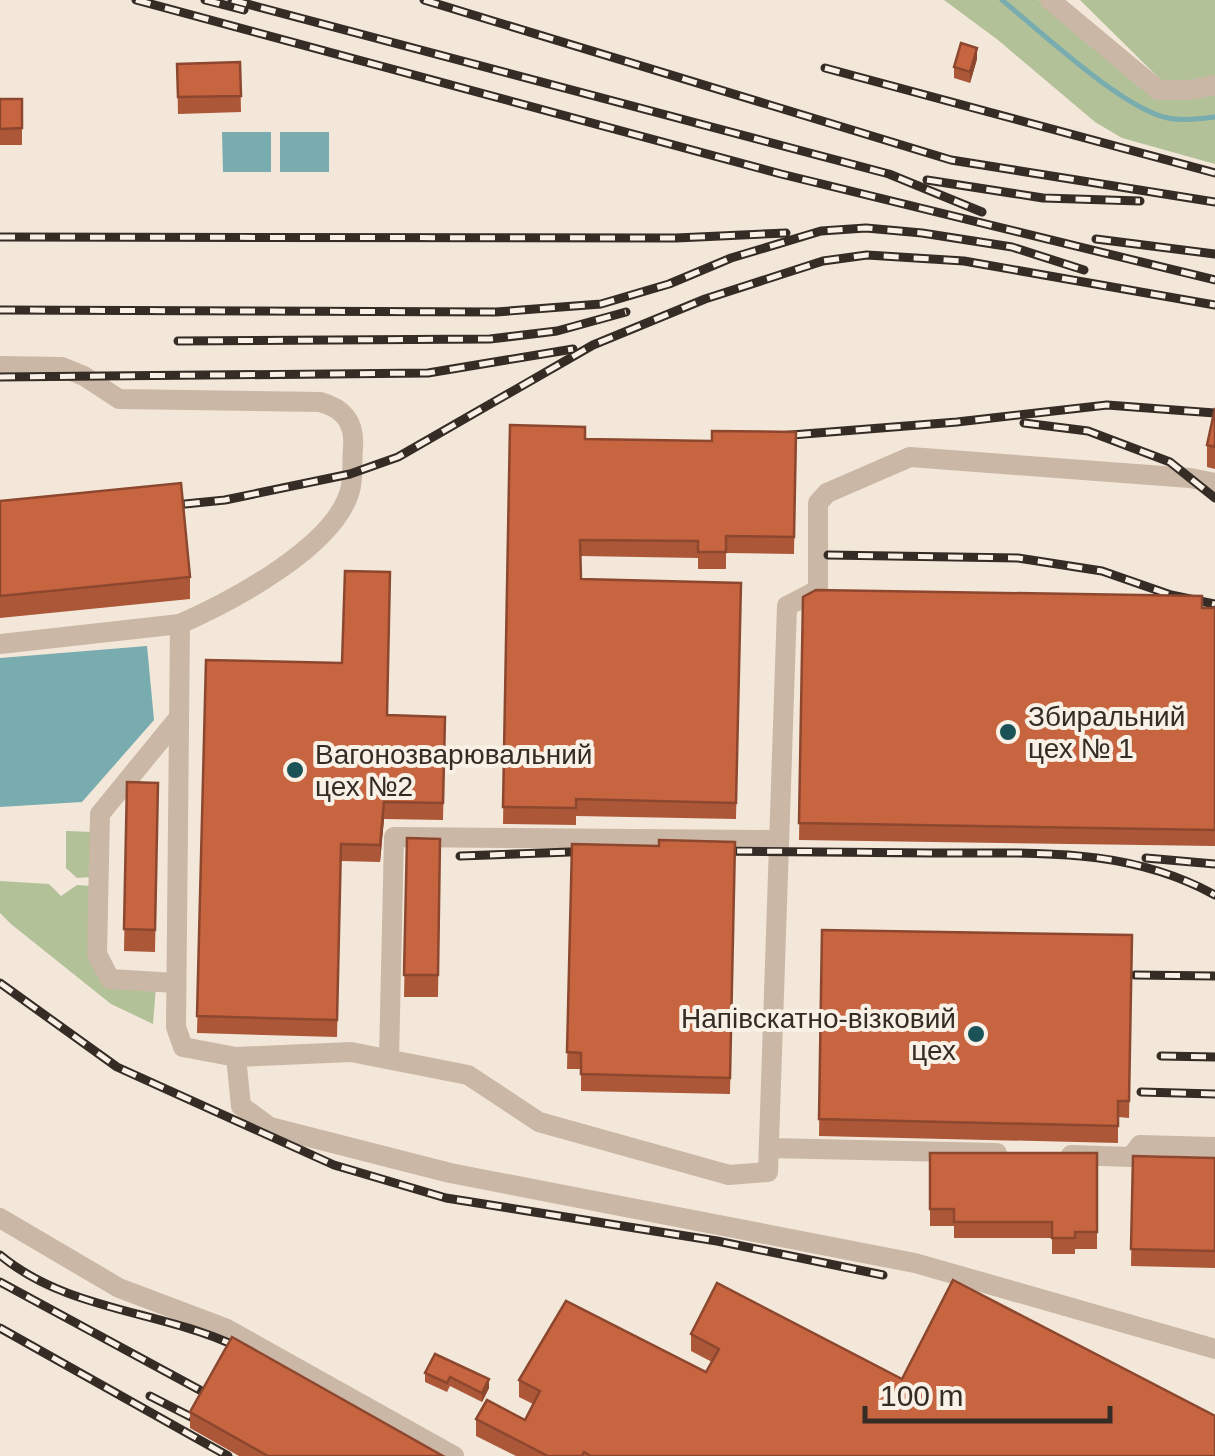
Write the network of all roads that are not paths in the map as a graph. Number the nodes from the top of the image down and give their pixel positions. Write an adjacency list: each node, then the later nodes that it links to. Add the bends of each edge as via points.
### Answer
1 (1050, 0): 2 (lane, via 1158,90)
2 (1215, 85)
3 (0, 366): 5 (lane, via 62,368 119,400 320,402 350,421 351,486 333,522 305,551 223,605)
4 (1215, 483): 8 (lane, via 910,457 827,493 818,503 818,590 787,606)
5 (180, 624): 6 (lane); 7 (lane)
6 (0, 644)
7 (176, 721): 9 (lane); 9 (lane, via 100,814 97,954 110,979)
8 (779, 840): 11 (lane, via 394,837); 13 (lane)
9 (176, 983): 10 (lane, via 183,1047)
10 (236, 1057): 11 (lane, via 352,1052); 17 (lane, via 241,1106 270,1126 450,1174 915,1263)
11 (390, 1059): 13 (lane, via 468,1075 539,1122 730,1175 768,1172)
12 (1215, 1147): 15 (lane, via 1140,1145 1130,1157)
13 (769, 1148): 14 (lane)
14 (1016, 1154)
15 (1054, 1155)
16 (0, 1218): 18 (lane, via 119,1288 226,1328)
17 (1215, 1349)
18 (454, 1456)

